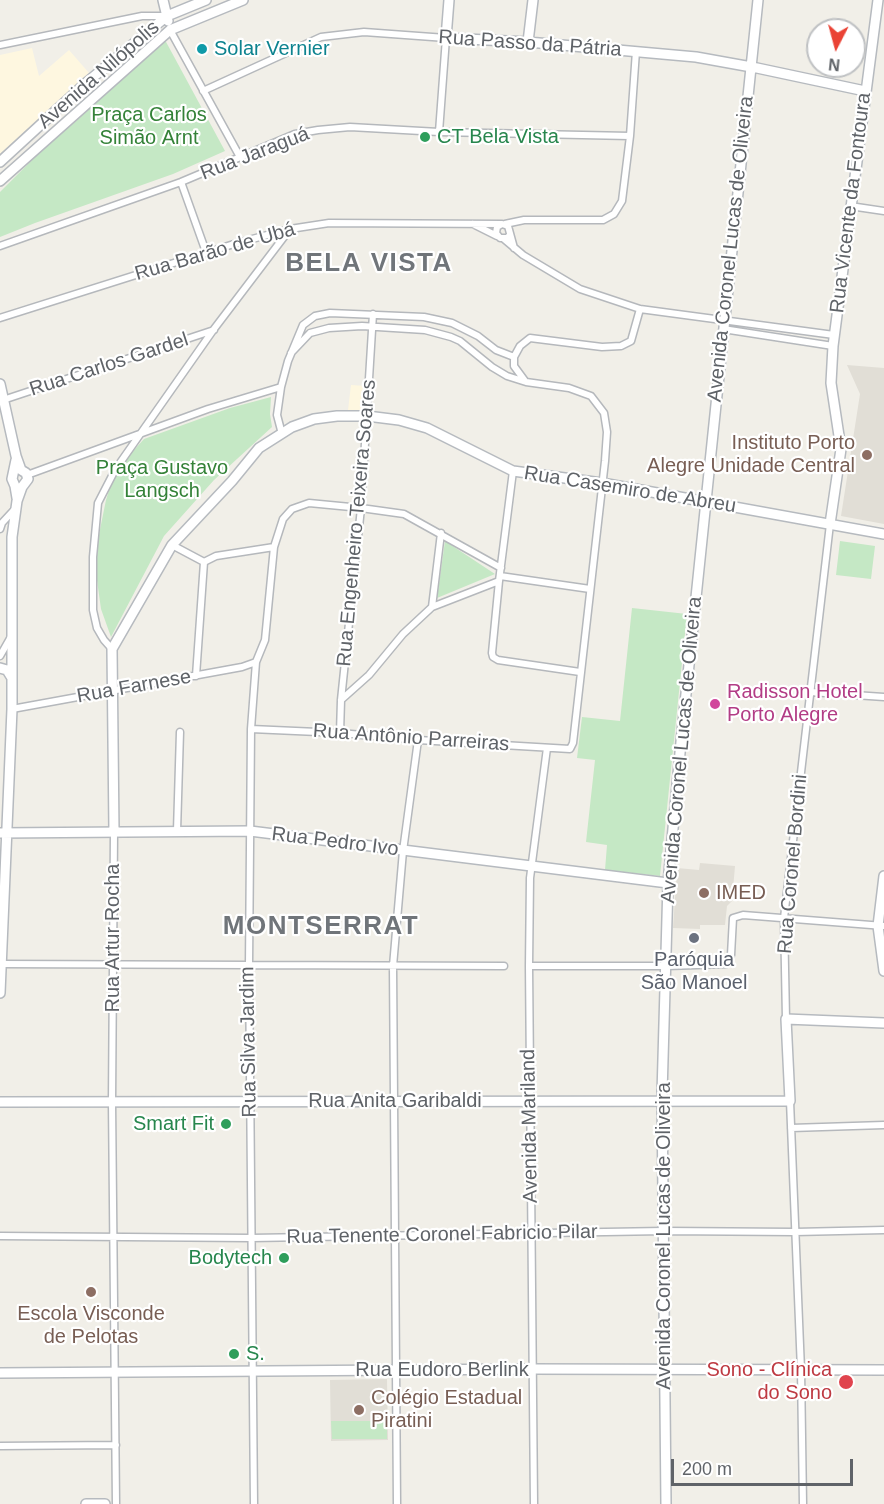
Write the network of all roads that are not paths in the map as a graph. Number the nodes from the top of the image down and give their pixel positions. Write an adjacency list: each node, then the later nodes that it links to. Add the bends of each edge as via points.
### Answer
1 (163, 0): 8 (street)
2 (206, 0): 8 (street, Avenida Nilópolis)
3 (243, 0): 9 (street, Avenida Nilópolis)
4 (449, 0): 10 (street)
5 (533, 0): 11 (street)
6 (758, 0): 14 (street, Avenida Coronel Lucas de Oliveira)
7 (878, 0): 16 (street, Rua Vicente da Fontoura)
8 (167, 16): 9 (street); 12 (street, via 142,16); 20 (street, Avenida Nilópolis)
9 (170, 30): 15 (street); 21 (street, Avenida Nilópolis)
10 (446, 38): 11 (street, Rua Passo da Pátria); 15 (street, Rua Passo da Pátria, via 364,32 321,37); 17 (street)
11 (528, 42): 13 (street, Rua Passo da Pátria)
12 (0, 45)
13 (636, 51): 14 (street, Rua Passo da Pátria); 18 (street, Rua Barão de Ubá)
14 (750, 66): 16 (street, Rua Passo da Pátria); 35 (street, Avenida Coronel Lucas de Oliveira)
15 (203, 91): 19 (street)
16 (866, 91): 23 (street, Rua Vicente da Fontoura)
17 (439, 132): 18 (street, Rua Jaraguá); 19 (street, Rua Jaraguá, via 350,127 318,130 295,134)
18 (630, 136): 25 (street, Rua Barão de Ubá, via 622,201 614,214 603,220)
19 (240, 157): 22 (street, Rua Jaraguá)
20 (0, 162)
21 (0, 181)
22 (182, 182): 30 (street, Rua Jaraguá); 31 (street)
23 (850, 206): 24 (street); 39 (street, Rua Vicente da Fontoura)
24 (884, 211)
25 (524, 220): 27 (street, Rua Barão de Ubá); 29 (street)
26 (472, 224): 27 (street, Rua Barão de Ubá); 28 (street, Rua Barão de Ubá, via 329,223); 29 (street, Rua Barão de Ubá)
27 (504, 224): 29 (street, via 510,229); 29 (street, via 497,227)
28 (290, 228): 31 (street, Rua Barão de Ubá); 37 (street)
29 (505, 236): 32 (street, via 514,249 580,289)
30 (0, 246)
31 (206, 252): 34 (street, Rua Barão de Ubá)
32 (640, 309): 35 (street); 43 (street, via 630,341 621,346 530,338)
33 (374, 314): 36 (street, Rua Engenheiro Teixeira Soares); 42 (street, via 315,316 303,325); 43 (street, via 452,323)
34 (0, 318)
35 (721, 323): 38 (street); 40 (street); 54 (street, Avenida Coronel Lucas de Oliveira)
36 (373, 327): 42 (street, via 329,328 310,333); 44 (street, via 425,330 451,337 492,367); 48 (street, Rua Engenheiro Teixeira Soares)
37 (214, 330): 47 (street, Rua Carlos Gardel); 49 (street)
38 (815, 333): 39 (street); 40 (street)
39 (834, 335): 41 (street, Rua Coronel Bordini)
40 (813, 344): 41 (street)
41 (833, 346): 58 (street, Rua Coronel Bordini, via 831,383 841,449)
42 (291, 353): 46 (street)
43 (514, 357): 44 (street, via 514,366)
44 (526, 382): 53 (street, via 569,388 591,396 604,413 607,432)
45 (0, 384): 47 (street)
46 (281, 387): 49 (street); 50 (street, via 277,415)
47 (3, 400): 52 (street)
48 (367, 416): 50 (street, Rua Casemiro de Abreu, via 314,419); 51 (street, Rua Casemiro de Abreu, via 427,428); 56 (street, Rua Engenheiro Teixeira Soares)
49 (141, 433): 52 (street); 70 (street, via 98,503 93,610 97,628)
50 (282, 434): 62 (street, via 259,448)
51 (513, 471): 53 (street, Rua Casemiro de Abreu); 65 (street)
52 (21, 479): 55 (street)
53 (602, 483): 54 (street, Rua Casemiro de Abreu); 67 (street)
54 (705, 502): 58 (street, Rua Casemiro de Abreu); 94 (street, Avenida Coronel Lucas de Oliveira)
55 (16, 506): 57 (street); 59 (street)
56 (361, 508): 60 (street, Rua Silva Jardim, via 404,514); 63 (street, Rua Silva Jardim, via 309,503 292,509 283,519); 80 (street, Rua Engenheiro Teixeira Soares)
57 (13, 523): 59 (street); 69 (street)
58 (830, 524): 61 (street, Rua Casemiro de Abreu); 78 (street, Rua Coronel Bordini)
59 (0, 529)
60 (441, 533): 65 (street, Rua Silva Jardim); 68 (street)
61 (884, 534)
62 (172, 545): 64 (street); 70 (street)
63 (274, 547): 64 (street, via 216,556); 72 (street, Rua Silva Jardim, via 265,640)
64 (204, 562): 75 (street)
65 (501, 568): 66 (street)
66 (499, 578): 67 (street); 68 (street); 74 (street, via 493,657)
67 (590, 589): 74 (street)
68 (432, 607): 80 (street)
69 (12, 634): 71 (street); 76 (street)
70 (112, 648): 77 (street, Rua Artur Rocha)
71 (0, 656)
72 (256, 662): 75 (street, Rua Farnese); 82 (street, Rua Silva Jardim)
73 (0, 668): 76 (street)
74 (580, 672): 86 (street, Rua Antônio Parreiras, via 573,743 570,749)
75 (196, 676): 77 (street, Rua Farnese)
76 (12, 678): 81 (street)
77 (112, 691): 81 (street, Rua Farnese); 89 (street, Rua Artur Rocha)
78 (810, 692): 79 (street); 95 (street, Rua Coronel Bordini)
79 (884, 697)
80 (341, 700): 84 (street, Rua Engenheiro Teixeira Soares)
81 (12, 709): 90 (street)
82 (251, 729): 84 (street, Rua Antônio Parreiras); 88 (street, Rua Silva Jardim)
83 (180, 732): 87 (street)
84 (340, 733): 85 (street, Rua Antônio Parreiras)
85 (418, 740): 86 (street, Rua Antônio Parreiras); 91 (street)
86 (547, 748): 92 (street, Avenida Mariland)
87 (177, 831): 88 (street, Rua Pedro Ivo); 89 (street, Rua Pedro Ivo)
88 (250, 831): 91 (street, Rua Pedro Ivo); 99 (street, Rua Silva Jardim)
89 (114, 832): 90 (street, Rua Pedro Ivo); 98 (street, Rua Artur Rocha)
90 (3, 833): 97 (street)
91 (403, 851): 92 (street, Rua Pedro Ivo); 100 (street)
92 (532, 866): 94 (street, Rua Pedro Ivo); 102 (street, Avenida Mariland)
93 (884, 876): 96 (street)
94 (668, 883): 103 (street, Avenida Coronel Lucas de Oliveira)
95 (784, 918): 96 (street); 103 (street, via 734,918 727,964); 106 (street, Rua Coronel Bordini)
96 (881, 926): 104 (street)
97 (0, 964): 98 (street); 105 (street)
98 (113, 964): 99 (street); 114 (street, Rua Artur Rocha)
99 (249, 965): 100 (street); 108 (street, Rua Silva Jardim)
100 (393, 966): 101 (street); 109 (street)
101 (504, 966)
102 (529, 966): 103 (street); 110 (street, Avenida Mariland)
103 (667, 966): 111 (street, Avenida Coronel Lucas de Oliveira)
104 (884, 971)
105 (0, 993)
106 (786, 1019): 107 (street); 112 (street, Rua Coronel Bordini)
107 (884, 1023)
108 (250, 1101): 109 (street, Rua Anita Garibaldi); 114 (street, Rua Anita Garibaldi); 124 (street, Rua Silva Jardim)
109 (394, 1101): 110 (street, Rua Anita Garibaldi); 122 (street)
110 (530, 1101): 111 (street, Rua Anita Garibaldi); 120 (street, Avenida Mariland)
111 (662, 1101): 112 (street, Rua Anita Garibaldi); 118 (street, Avenida Coronel Lucas de Oliveira)
112 (790, 1101): 116 (street, Rua Coronel Bordini)
113 (0, 1102): 114 (street, Rua Anita Garibaldi)
114 (112, 1102): 123 (street, Rua Artur Rocha)
115 (884, 1125): 116 (street)
116 (791, 1128): 119 (street, Rua Coronel Bordini)
117 (884, 1230): 119 (street, Rua Tenente Coronel Fabricio Pilar)
118 (664, 1231): 119 (street, Rua Tenente Coronel Fabricio Pilar); 120 (street, Rua Tenente Coronel Fabricio Pilar); 127 (street, Avenida Coronel Lucas de Oliveira)
119 (795, 1233): 128 (street, Rua Coronel Bordini)
120 (531, 1234): 122 (street, Rua Tenente Coronel Fabricio Pilar); 125 (street, Avenida Mariland)
121 (0, 1236): 123 (street, Rua Tenente Coronel Fabricio Pilar)
122 (395, 1237): 124 (street, Rua Tenente Coronel Fabricio Pilar); 126 (street)
123 (113, 1238): 124 (street, Rua Tenente Coronel Fabricio Pilar); 131 (street, Rua Artur Rocha)
124 (251, 1238): 130 (street, Rua Silva Jardim)
125 (532, 1369): 126 (street, Rua Eudoro Berlink); 127 (street, Rua Eudoro Berlink); 140 (street, Avenida Mariland)
126 (396, 1370): 130 (street, Rua Eudoro Berlink); 139 (street)
127 (665, 1370): 128 (street, Rua Eudoro Berlink); 141 (street, Avenida Coronel Lucas de Oliveira)
128 (801, 1370): 129 (street, Rua Eudoro Berlink); 142 (street, Rua Coronel Bordini)
129 (884, 1370)
130 (252, 1371): 131 (street, Rua Eudoro Berlink); 138 (street, Rua Silva Jardim)
131 (115, 1372): 132 (street, Rua Eudoro Berlink); 133 (street, Rua Artur Rocha)
132 (0, 1373)
133 (116, 1445): 134 (street); 137 (street, Rua Artur Rocha)
134 (0, 1446)
135 (86, 1504): 136 (street)
136 (105, 1504)
137 (116, 1504)
138 (254, 1504)
139 (398, 1504)
140 (534, 1504)
141 (666, 1504)
142 (804, 1504)

